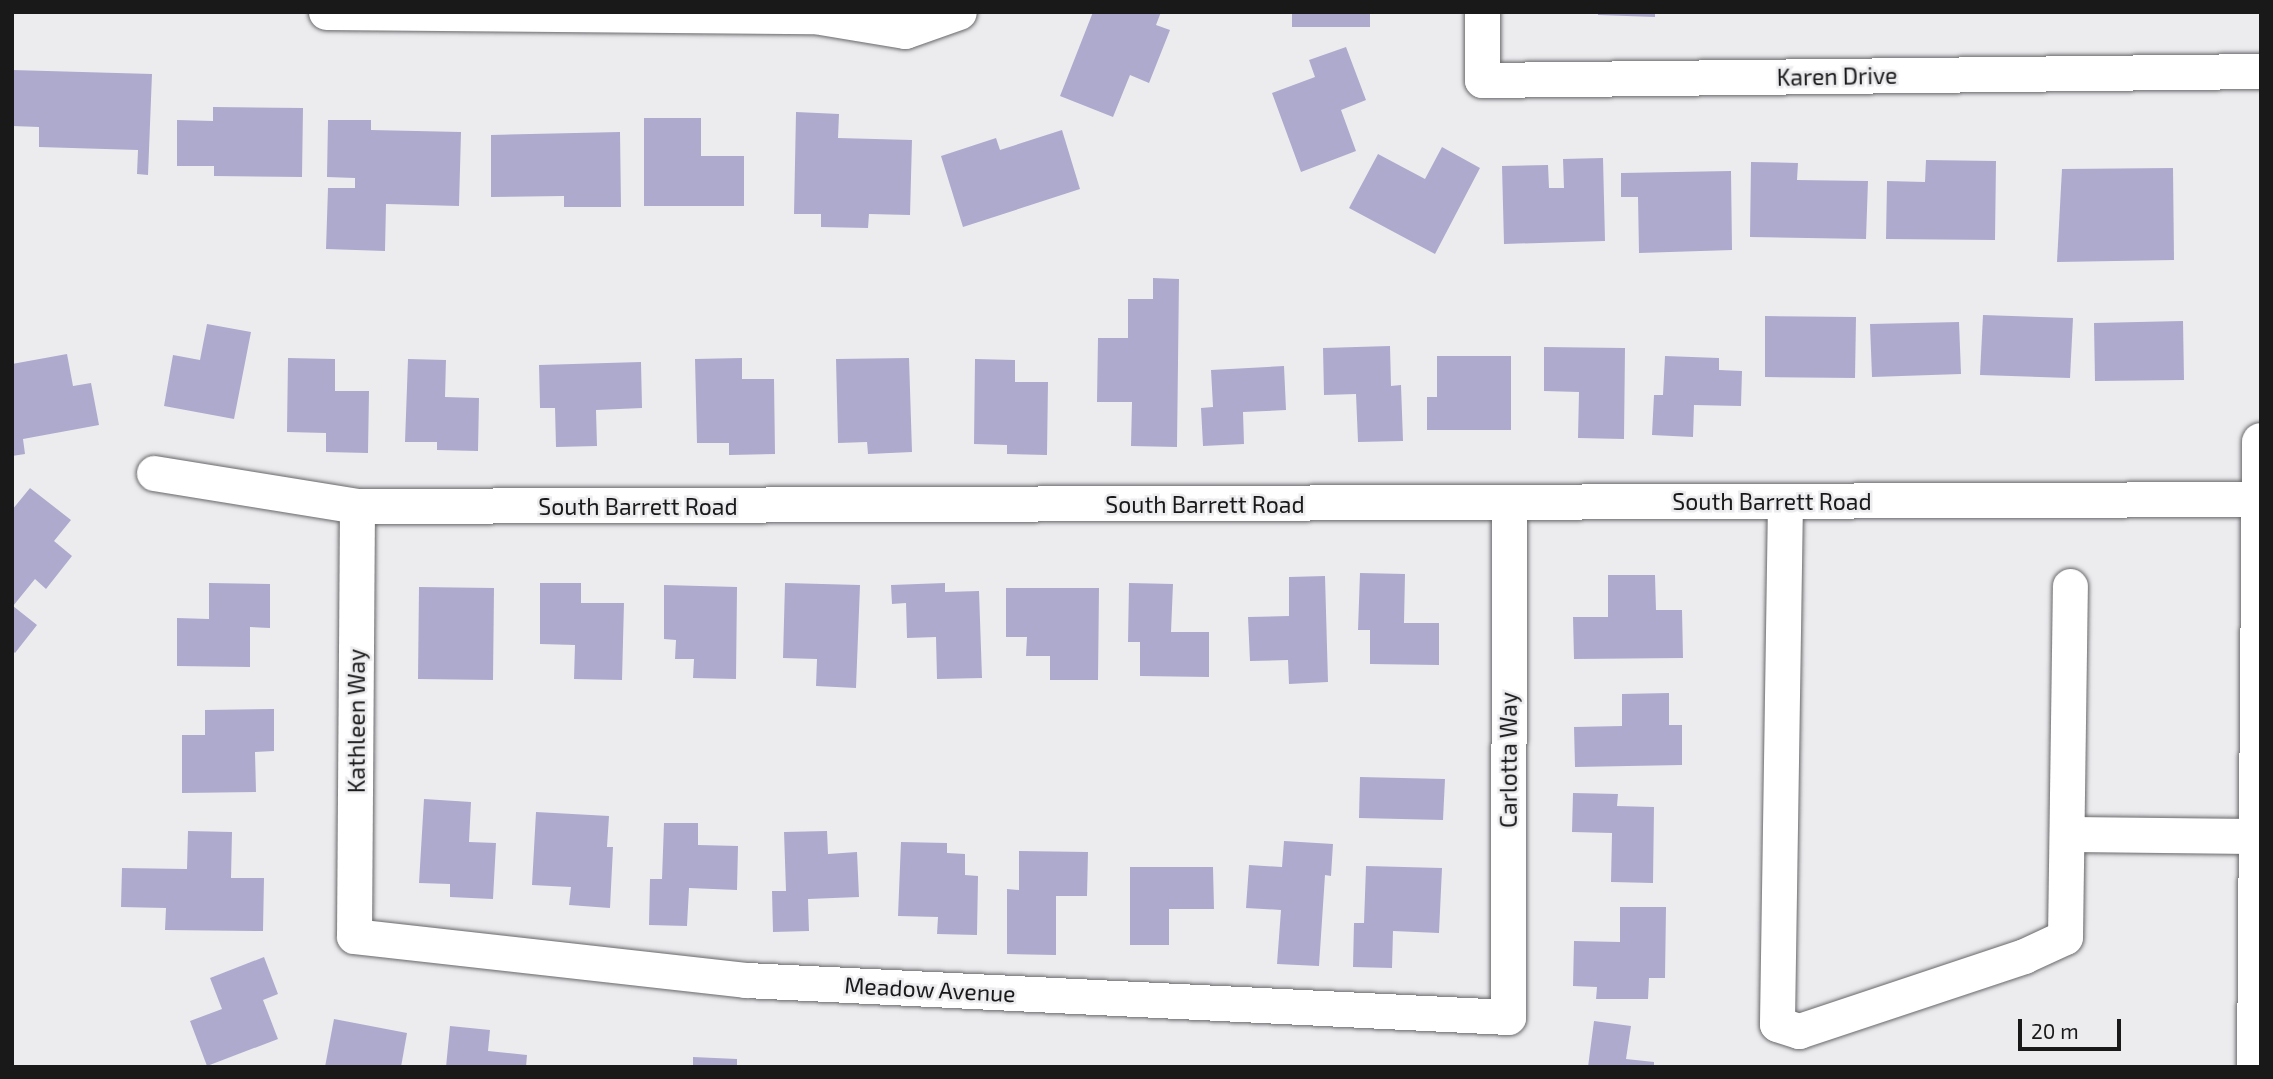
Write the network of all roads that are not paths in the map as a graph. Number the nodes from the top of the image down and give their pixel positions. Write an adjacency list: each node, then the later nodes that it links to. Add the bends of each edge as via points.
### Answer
1 (326, 12): 2 (street, via 815,16 905,31)
2 (959, 12)
3 (1482, 12): 4 (street, Karen Drive, via 1482,80)
4 (2261, 71)
5 (2261, 442): 7 (main road)
6 (154, 473): 10 (street, South Barrett Road)
7 (2259, 499): 8 (street, South Barrett Road); 12 (main road)
8 (1785, 502): 9 (street, South Barrett Road); 13 (street, via 1777,1024 1799,1031 2024,956 2065,937)
9 (1509, 503): 10 (street, South Barrett Road); 15 (street, Carlotta Way)
10 (357, 506): 14 (street, Kathleen Way)
11 (2070, 586): 13 (street)
12 (2259, 814): 13 (street); 16 (main road)
13 (2067, 834)
14 (354, 936): 15 (street, Meadow Avenue, via 746,980)
15 (1508, 1017)
16 (2256, 1067)

